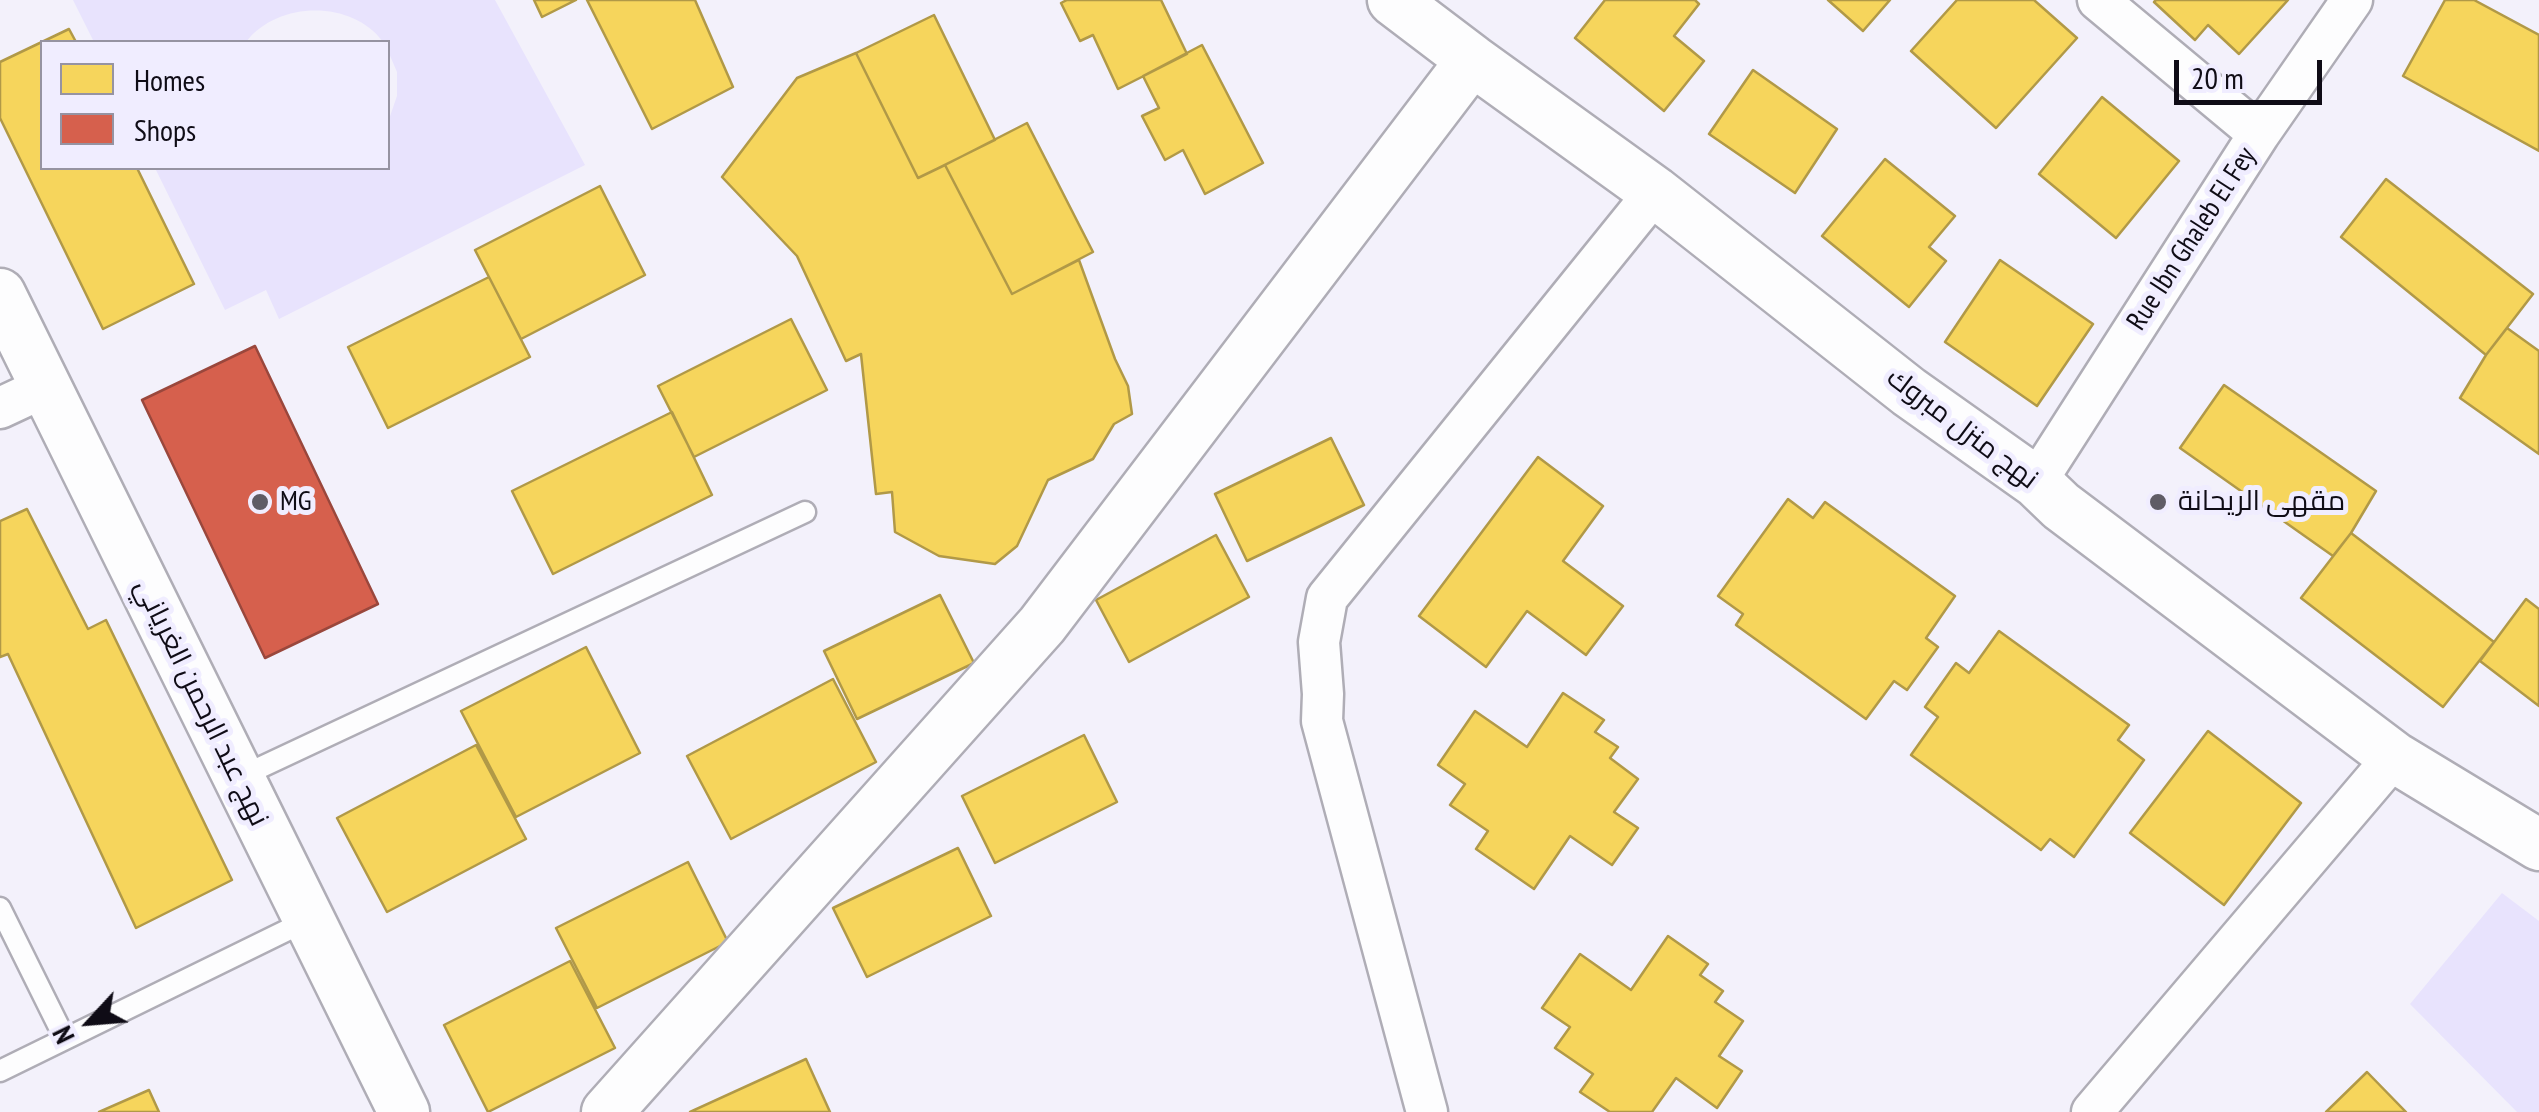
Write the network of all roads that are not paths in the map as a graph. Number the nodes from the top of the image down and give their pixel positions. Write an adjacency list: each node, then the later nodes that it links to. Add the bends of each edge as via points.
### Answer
1 (1393, 0): 4 (street, نهج منزل مبروك)
2 (2098, 0): 5 (street)
3 (2352, 0): 5 (street, Rue Ibn Ghaleb El Fey)
4 (1472, 60): 6 (street, نهج منزل مبروك); 20 (street, via 1042,625)
5 (2259, 134): 10 (street, Rue Ibn Ghaleb El Fey)
6 (1655, 192): 10 (street, نهج منزل مبروك, via 1909,392); 21 (street, via 1327,598 1319,642 1322,721)
7 (0, 294): 8 (street, نهج عبد الرحمن الغرياني)
8 (45, 387): 9 (street); 13 (street, نهج عبد الرحمن الغرياني)
9 (0, 408)
10 (2036, 482): 12 (street, نهج منزل مبروك)
11 (804, 512): 13 (lane)
12 (2394, 757): 14 (street, نهج منزل مبروك); 22 (street)
13 (238, 778): 16 (street, نهج عبد الرحمن الغرياني)
14 (2539, 844)
15 (0, 908): 17 (lane)
16 (308, 920): 17 (lane); 19 (street, نهج عبد الرحمن الغرياني)
17 (65, 1039): 18 (lane)
18 (0, 1071)
19 (404, 1112)
20 (607, 1112)
21 (1427, 1112)
22 (2092, 1112)

